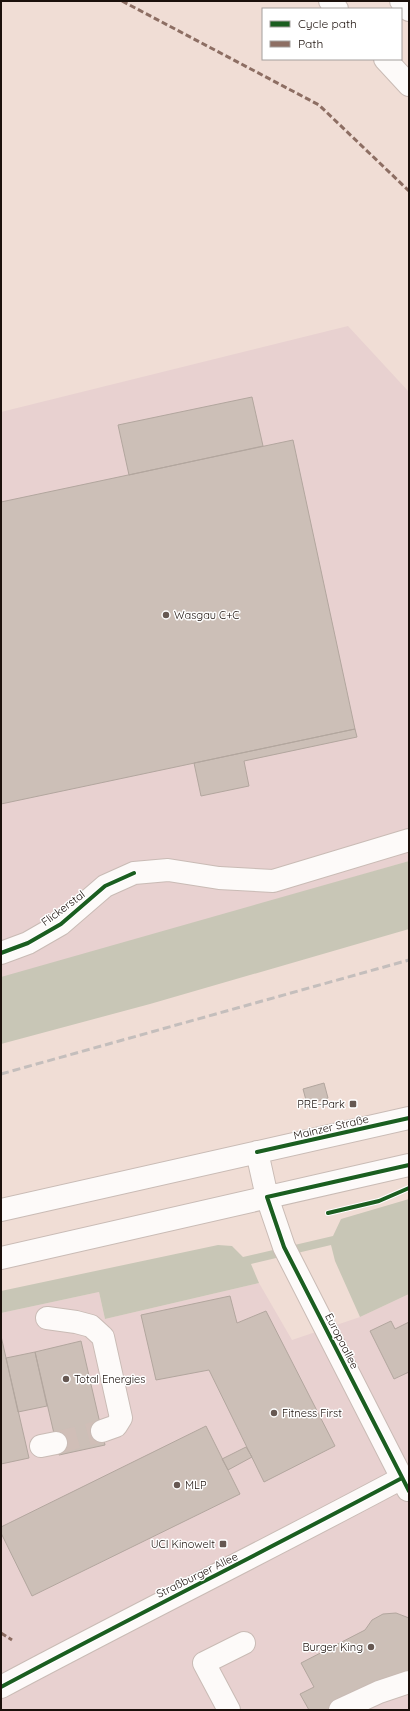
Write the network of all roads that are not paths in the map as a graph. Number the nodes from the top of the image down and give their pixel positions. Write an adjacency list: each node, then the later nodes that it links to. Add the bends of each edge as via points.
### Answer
1 (401, 1): 2 (main road)
2 (409, 10)
3 (386, 60): 4 (main road)
4 (409, 85)
5 (409, 840): 6 (main road, Flickerstal, via 273,881 219,878 168,870 134,873 105,886 61,924 28,943)
6 (1, 953)
7 (409, 1118): 8 (main road, Mainzer Straße)
8 (257, 1152): 10 (main road, Europaallee); 11 (main road, Mainzer Straße)
9 (409, 1165): 10 (main road)
10 (267, 1197): 12 (main road); 15 (main road, Europaallee, via 284,1247)
11 (1, 1210)
12 (1, 1258)
13 (47, 1318): 14 (main road, via 91,1326 103,1337 121,1418 116,1426)
14 (102, 1431)
15 (405, 1484): 18 (main road, Straßburger Allee, via 120,1623)
16 (244, 1643): 19 (main road, via 204,1663)
17 (409, 1682): 20 (main road, via 378,1692)
18 (1, 1687)
19 (229, 1710)
20 (340, 1710)

